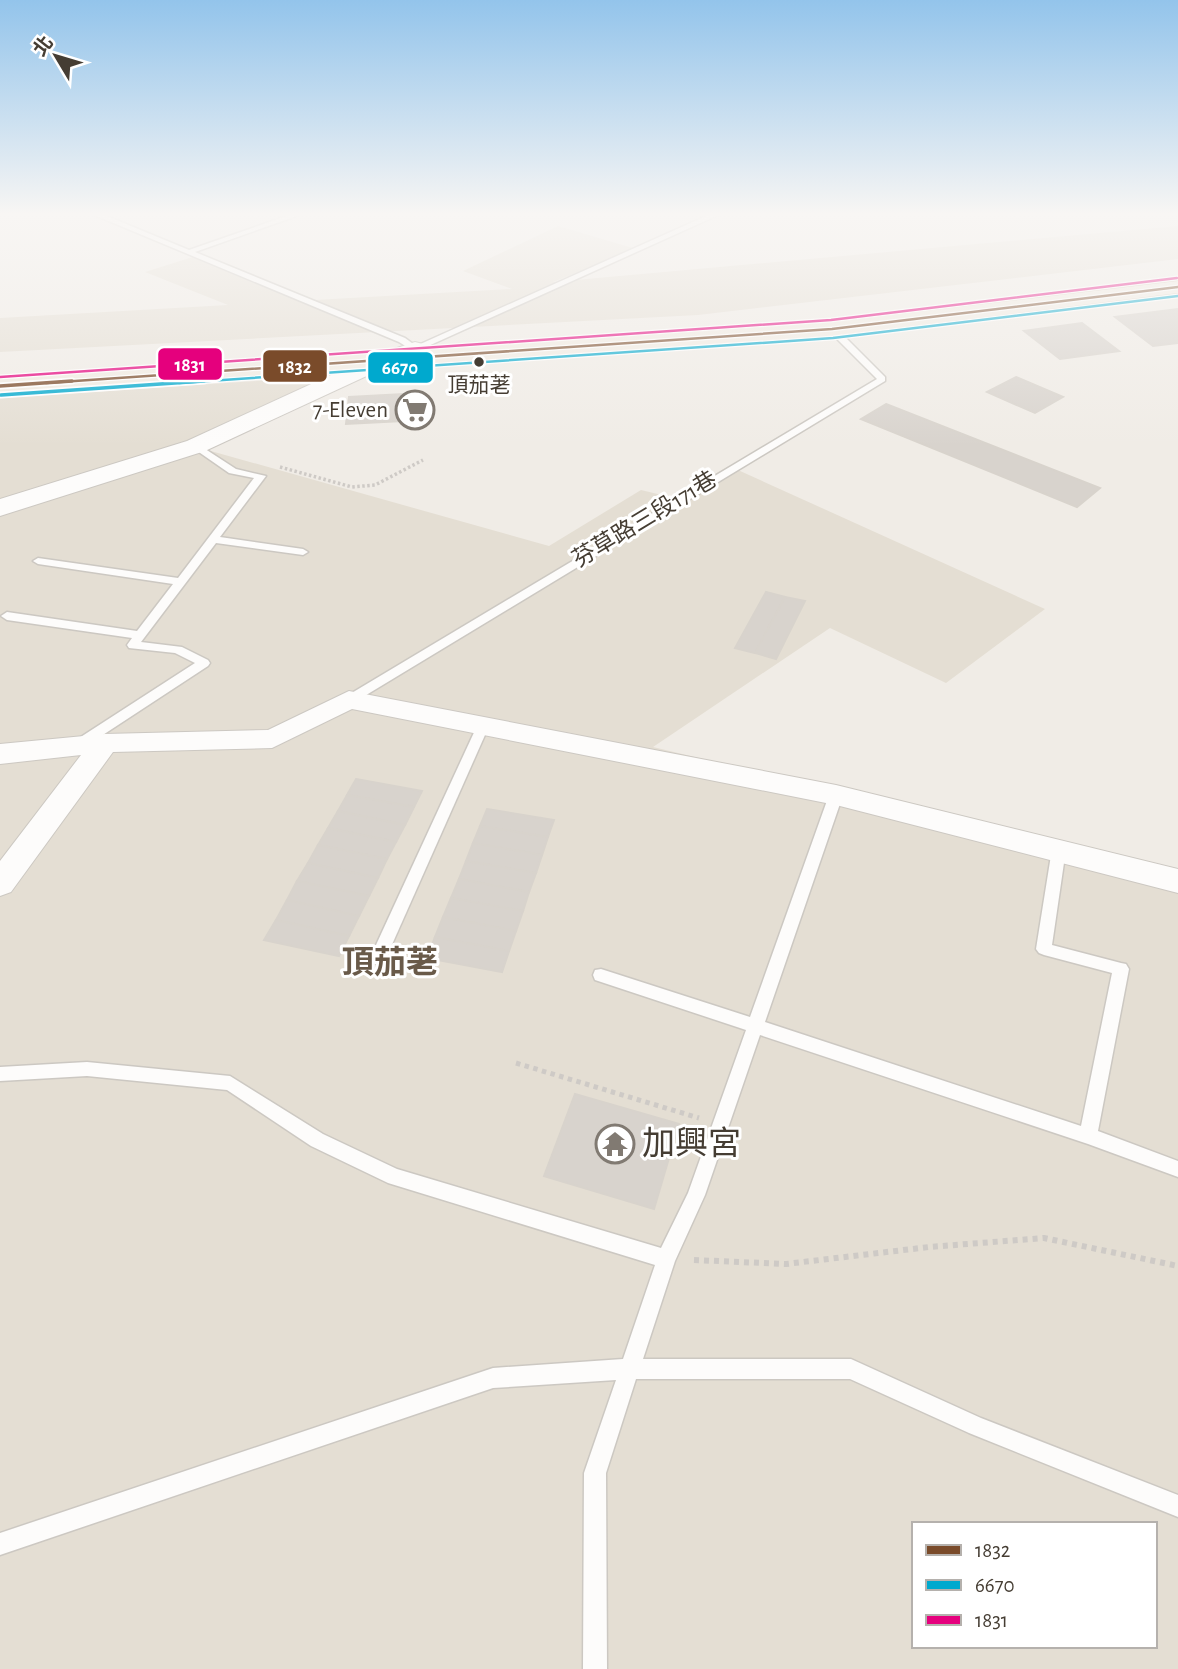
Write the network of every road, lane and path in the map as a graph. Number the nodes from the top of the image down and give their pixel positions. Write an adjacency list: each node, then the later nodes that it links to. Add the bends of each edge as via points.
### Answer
1 (281, 290): 6 (lane)
2 (547, 290): 6 (lane)
3 (1061, 290): 6 (main road, via 806,320)
4 (1154, 290): 5 (main road)
5 (832, 329): 7 (main road); 20 (lane, 芬草路三段171巷, via 882,379)
6 (415, 349): 7 (street); 8 (main road)
7 (378, 362): 9 (main road); 10 (street)
8 (0, 372)
9 (0, 386)
10 (196, 446): 13 (street); 14 (lane, via 233,471 261,476)
11 (423, 460): 12 (path, via 375,485 352,487)
12 (276, 466)
13 (0, 508)
14 (214, 539): 15 (lane); 17 (lane)
15 (303, 552)
16 (38, 561): 17 (lane)
17 (181, 582): 19 (lane)
18 (7, 616): 19 (lane)
19 (140, 635): 23 (lane, via 133,645 178,650 204,663)
20 (349, 700): 21 (street); 22 (street, via 272,739)
21 (483, 726): 25 (street); 29 (lane)
22 (105, 743): 23 (street); 28 (street)
23 (74, 748): 24 (street)
24 (0, 754)
25 (836, 795): 26 (street); 31 (lane)
26 (1059, 849): 27 (street); 35 (lane, via 1044,949 1121,969)
27 (1178, 881)
28 (0, 884)
29 (378, 958)
30 (601, 975): 31 (lane)
31 (754, 1026): 34 (lane); 35 (lane)
32 (516, 1063): 34 (path)
33 (0, 1074): 37 (lane, via 87,1069 230,1083 317,1140 394,1177)
34 (720, 1124): 37 (lane, via 696,1195)
35 (1088, 1136): 36 (lane)
36 (1178, 1169)
37 (666, 1259): 38 (path, via 786,1264 1044,1238); 39 (lane)
38 (1178, 1266)
39 (629, 1369): 40 (lane, via 851,1369 976,1426); 41 (lane, via 493,1378); 42 (lane, via 594,1473)
40 (1178, 1506)
41 (0, 1544)
42 (595, 1669)

